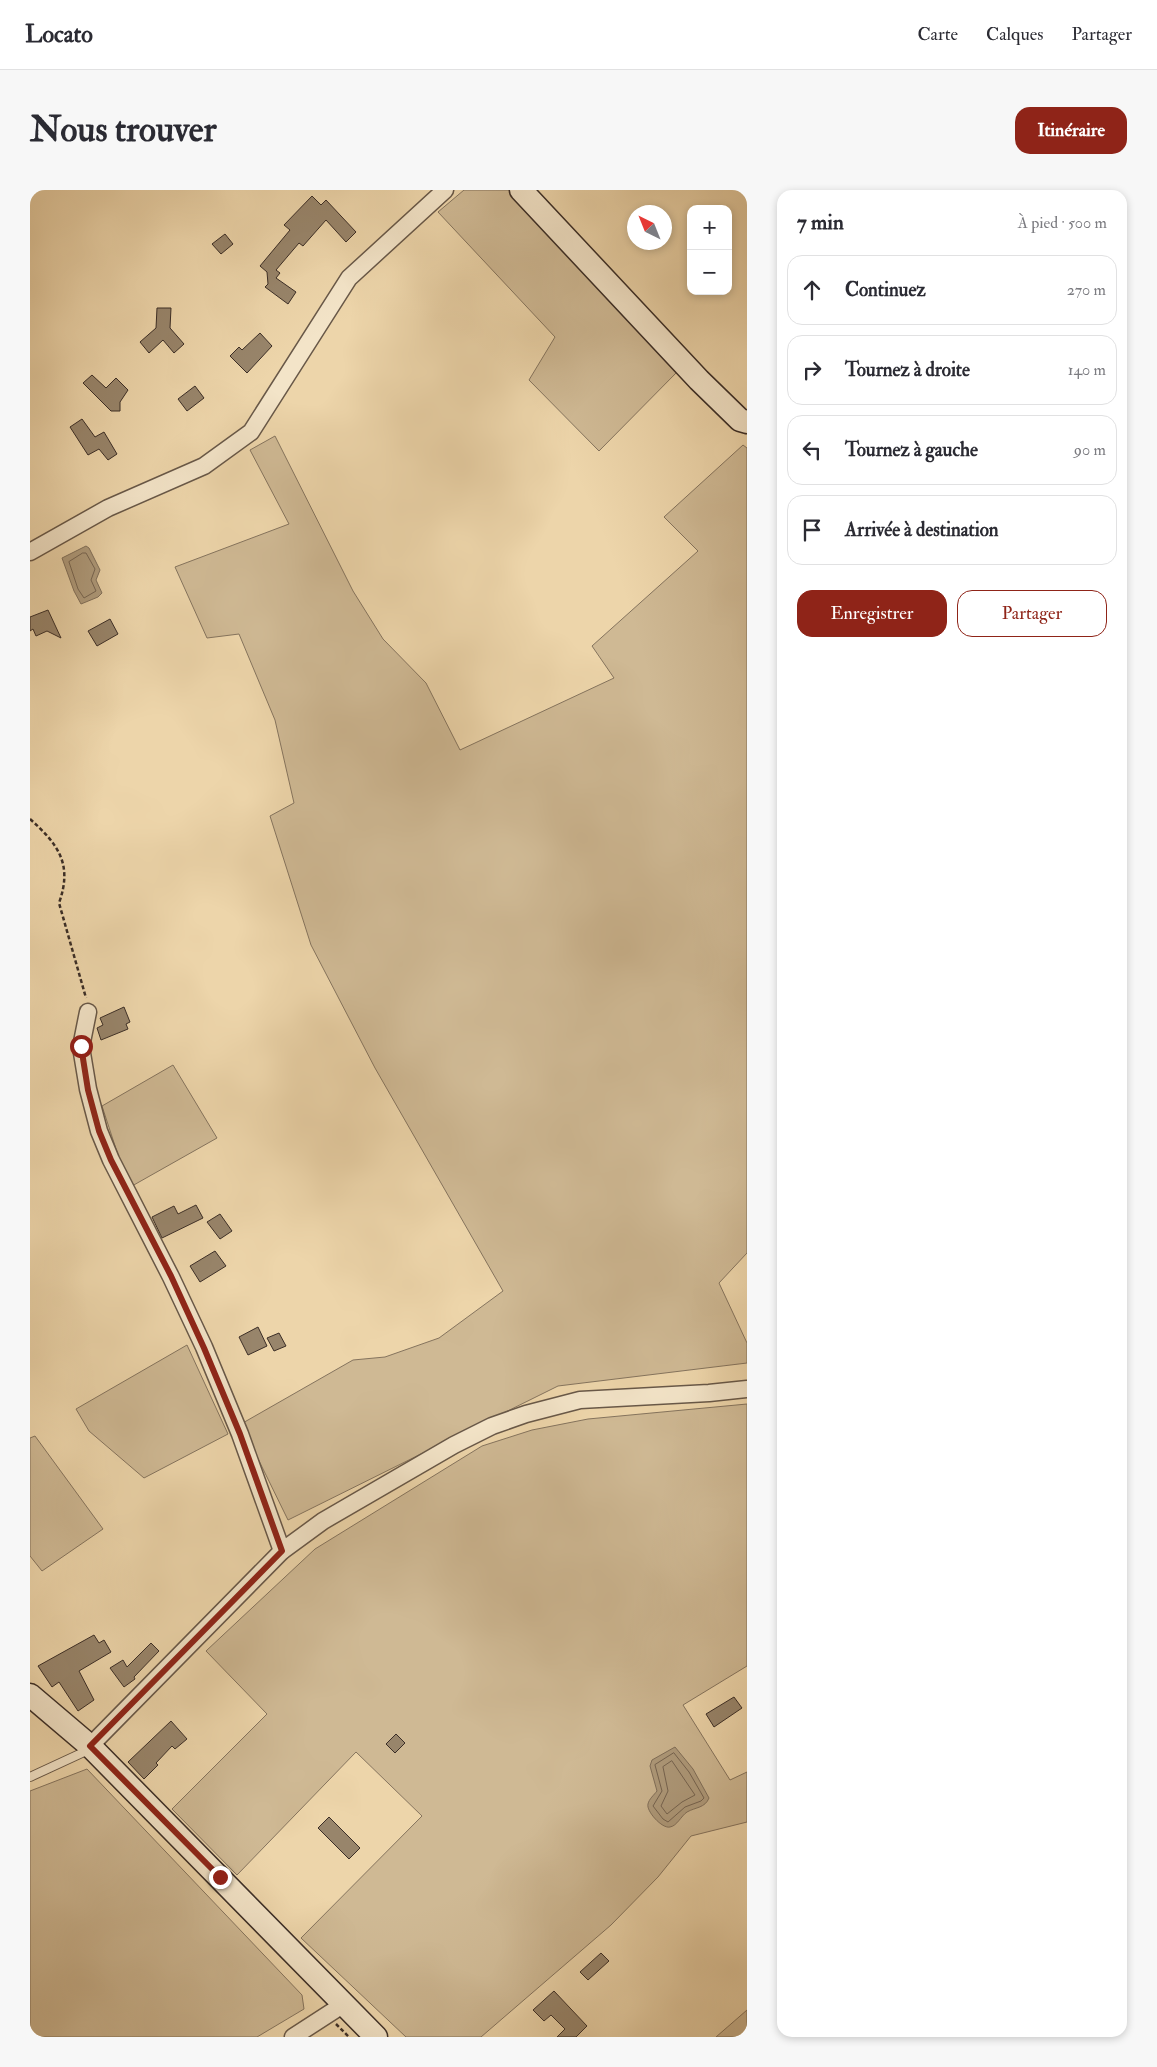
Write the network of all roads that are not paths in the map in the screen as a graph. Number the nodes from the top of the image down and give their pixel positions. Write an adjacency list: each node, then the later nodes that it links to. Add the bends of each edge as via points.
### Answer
1 (445, 190): 4 (street, via 349,278 251,432 204,466 108,508)
2 (521, 190): 3 (main road, via 699,380 740,420)
3 (747, 422)
4 (30, 552)
5 (88, 1012): 7 (street, via 81,1046 99,1131 204,1348 240,1434)
6 (747, 1389): 7 (street, via 580,1400 526,1414 454,1445 322,1521)
7 (282, 1551): 9 (street)
8 (30, 1695): 9 (main road)
9 (90, 1746): 10 (lane, via 84,1752); 11 (main road)
10 (30, 1776)
11 (344, 2004): 12 (street); 13 (main road)
12 (293, 2037)
13 (376, 2037)

